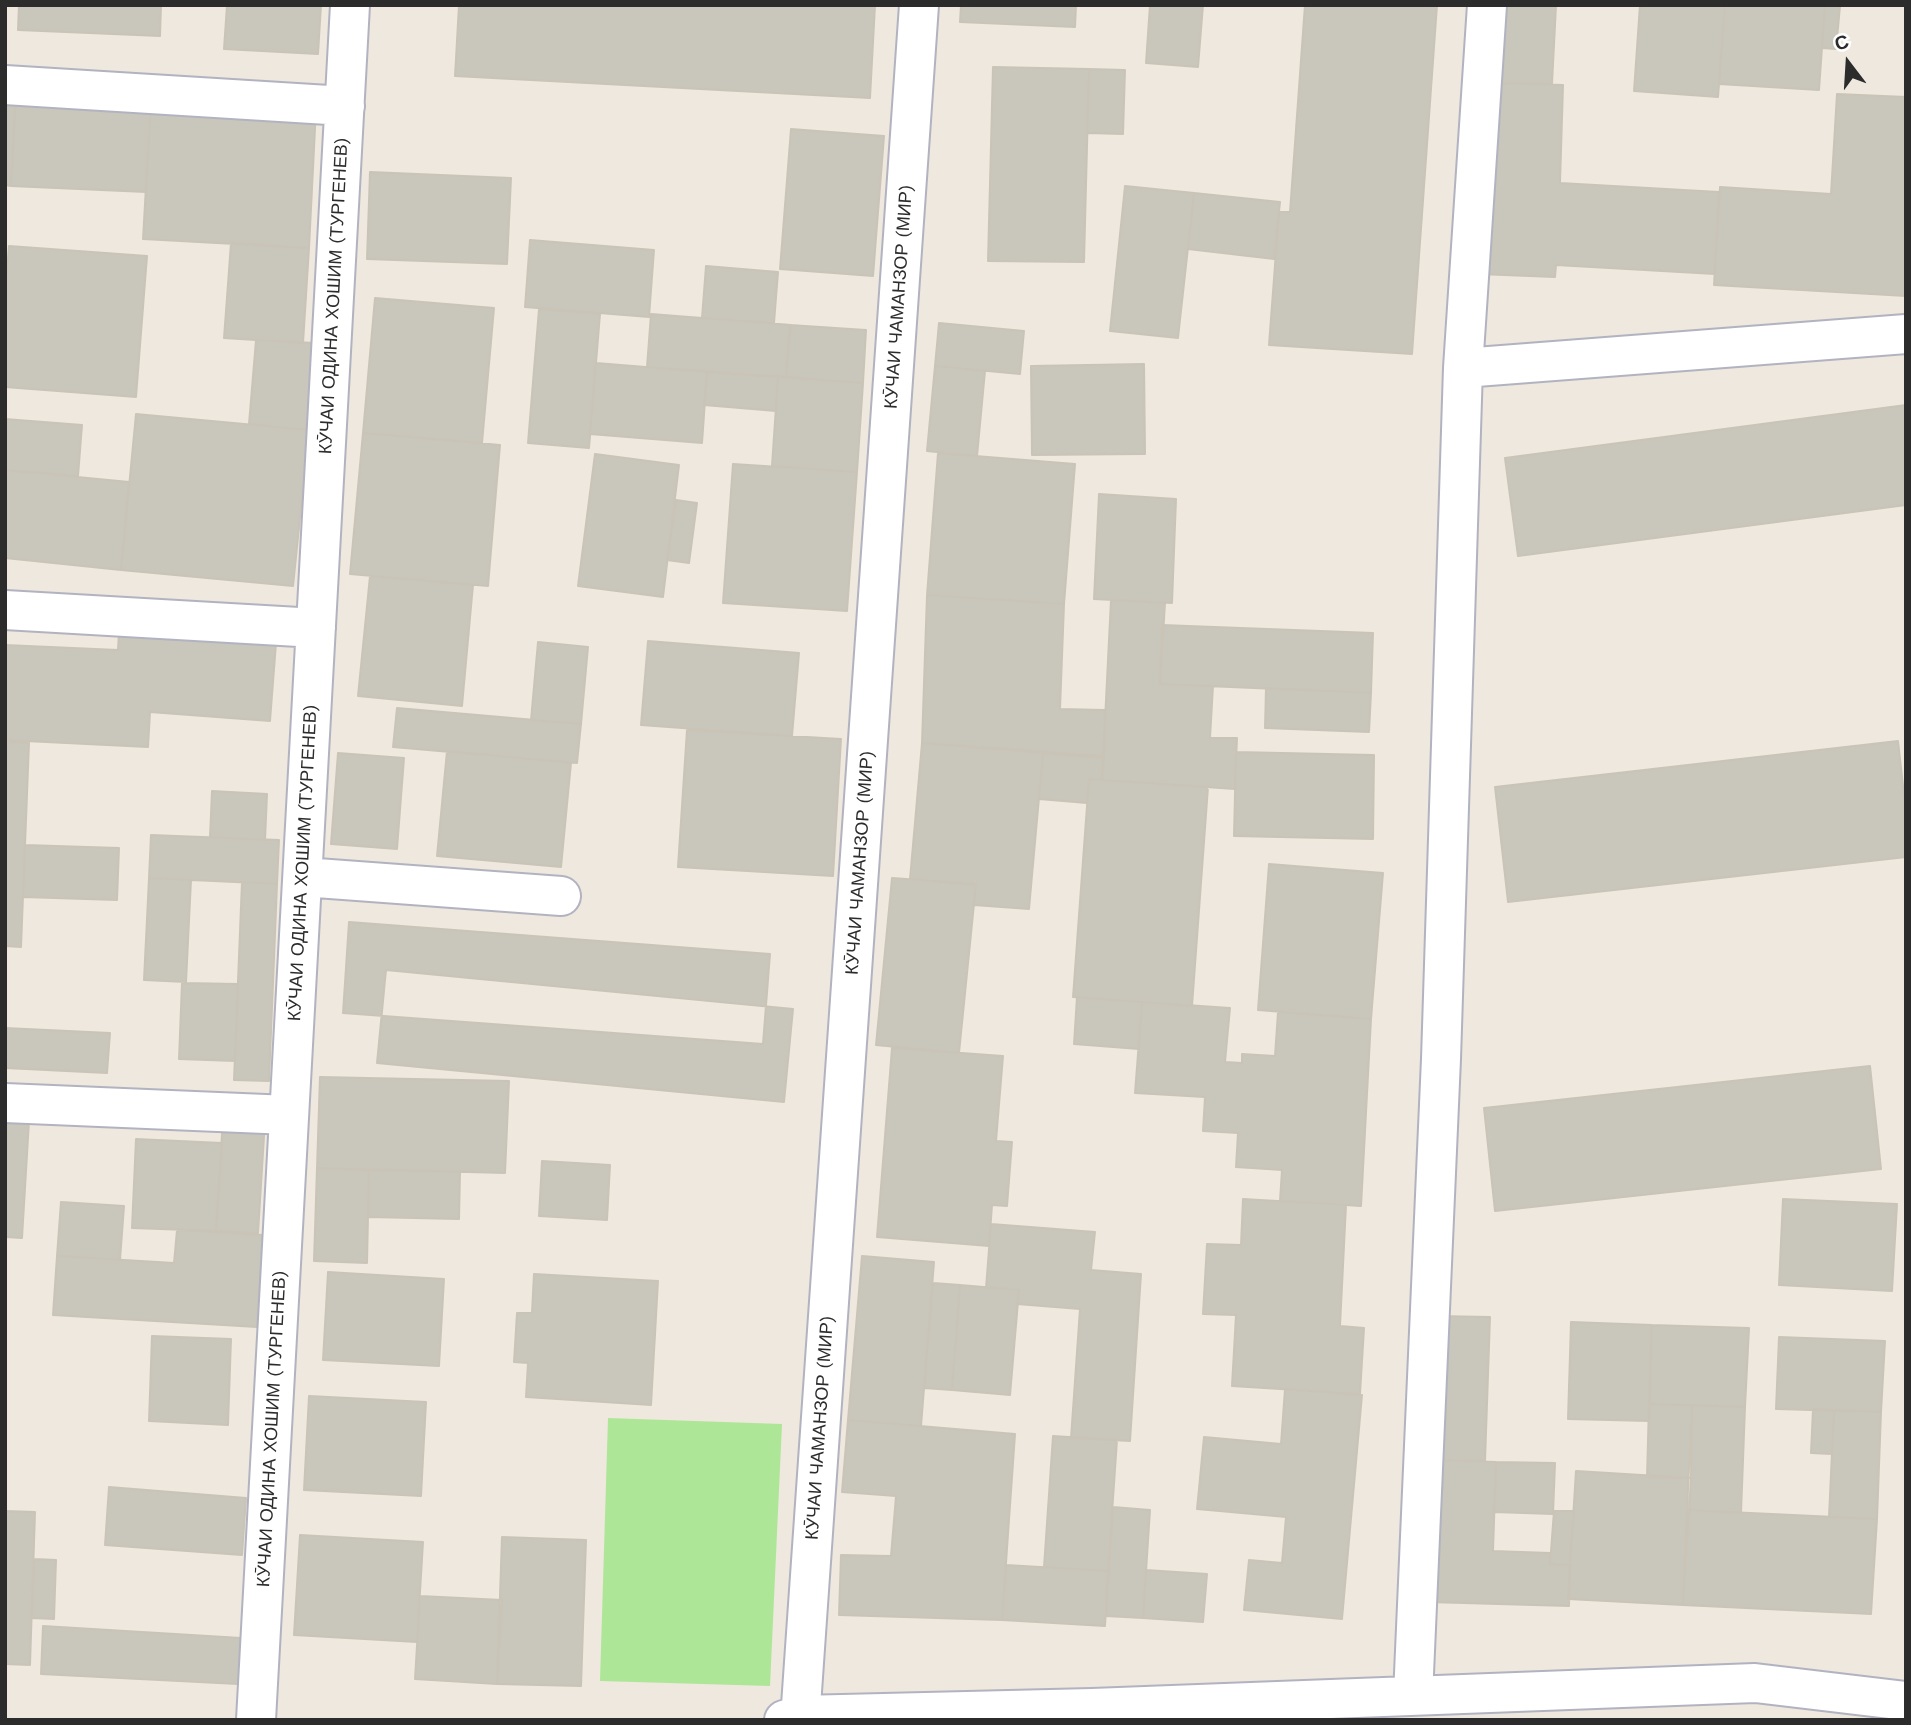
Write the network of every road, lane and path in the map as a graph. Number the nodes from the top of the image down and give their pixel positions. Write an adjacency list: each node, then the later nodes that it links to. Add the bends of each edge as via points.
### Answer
1 (350, 5): 5 (street, КӮЧАИ ОДИНА ХОШИМ (ТУРГЕНЕВ))
2 (919, 5): 16 (street, КӮЧАИ ЧАМАНЗОР (МИР))
3 (1488, 5): 7 (street)
4 (5, 85): 5 (street)
5 (345, 106): 9 (street, КӮЧАИ ОДИНА ХОШИМ (ТУРГЕНЕВ))
6 (1906, 334): 7 (street)
7 (1463, 368): 14 (street)
8 (5, 610): 9 (street)
9 (316, 628): 10 (street, КӮЧАИ ОДИНА ХОШИМ (ТУРГЕНЕВ))
10 (303, 877): 11 (street); 13 (street, КӮЧАИ ОДИНА ХОШИМ (ТУРГЕНЕВ))
11 (561, 896)
12 (5, 1103): 13 (street)
13 (289, 1115): 17 (street, КӮЧАИ ОДИНА ХОШИМ (ТУРГЕНЕВ))
14 (1413, 1696): 15 (street, via 1755,1683); 16 (street)
15 (1906, 1701)
16 (795, 1718)
17 (256, 1720)

